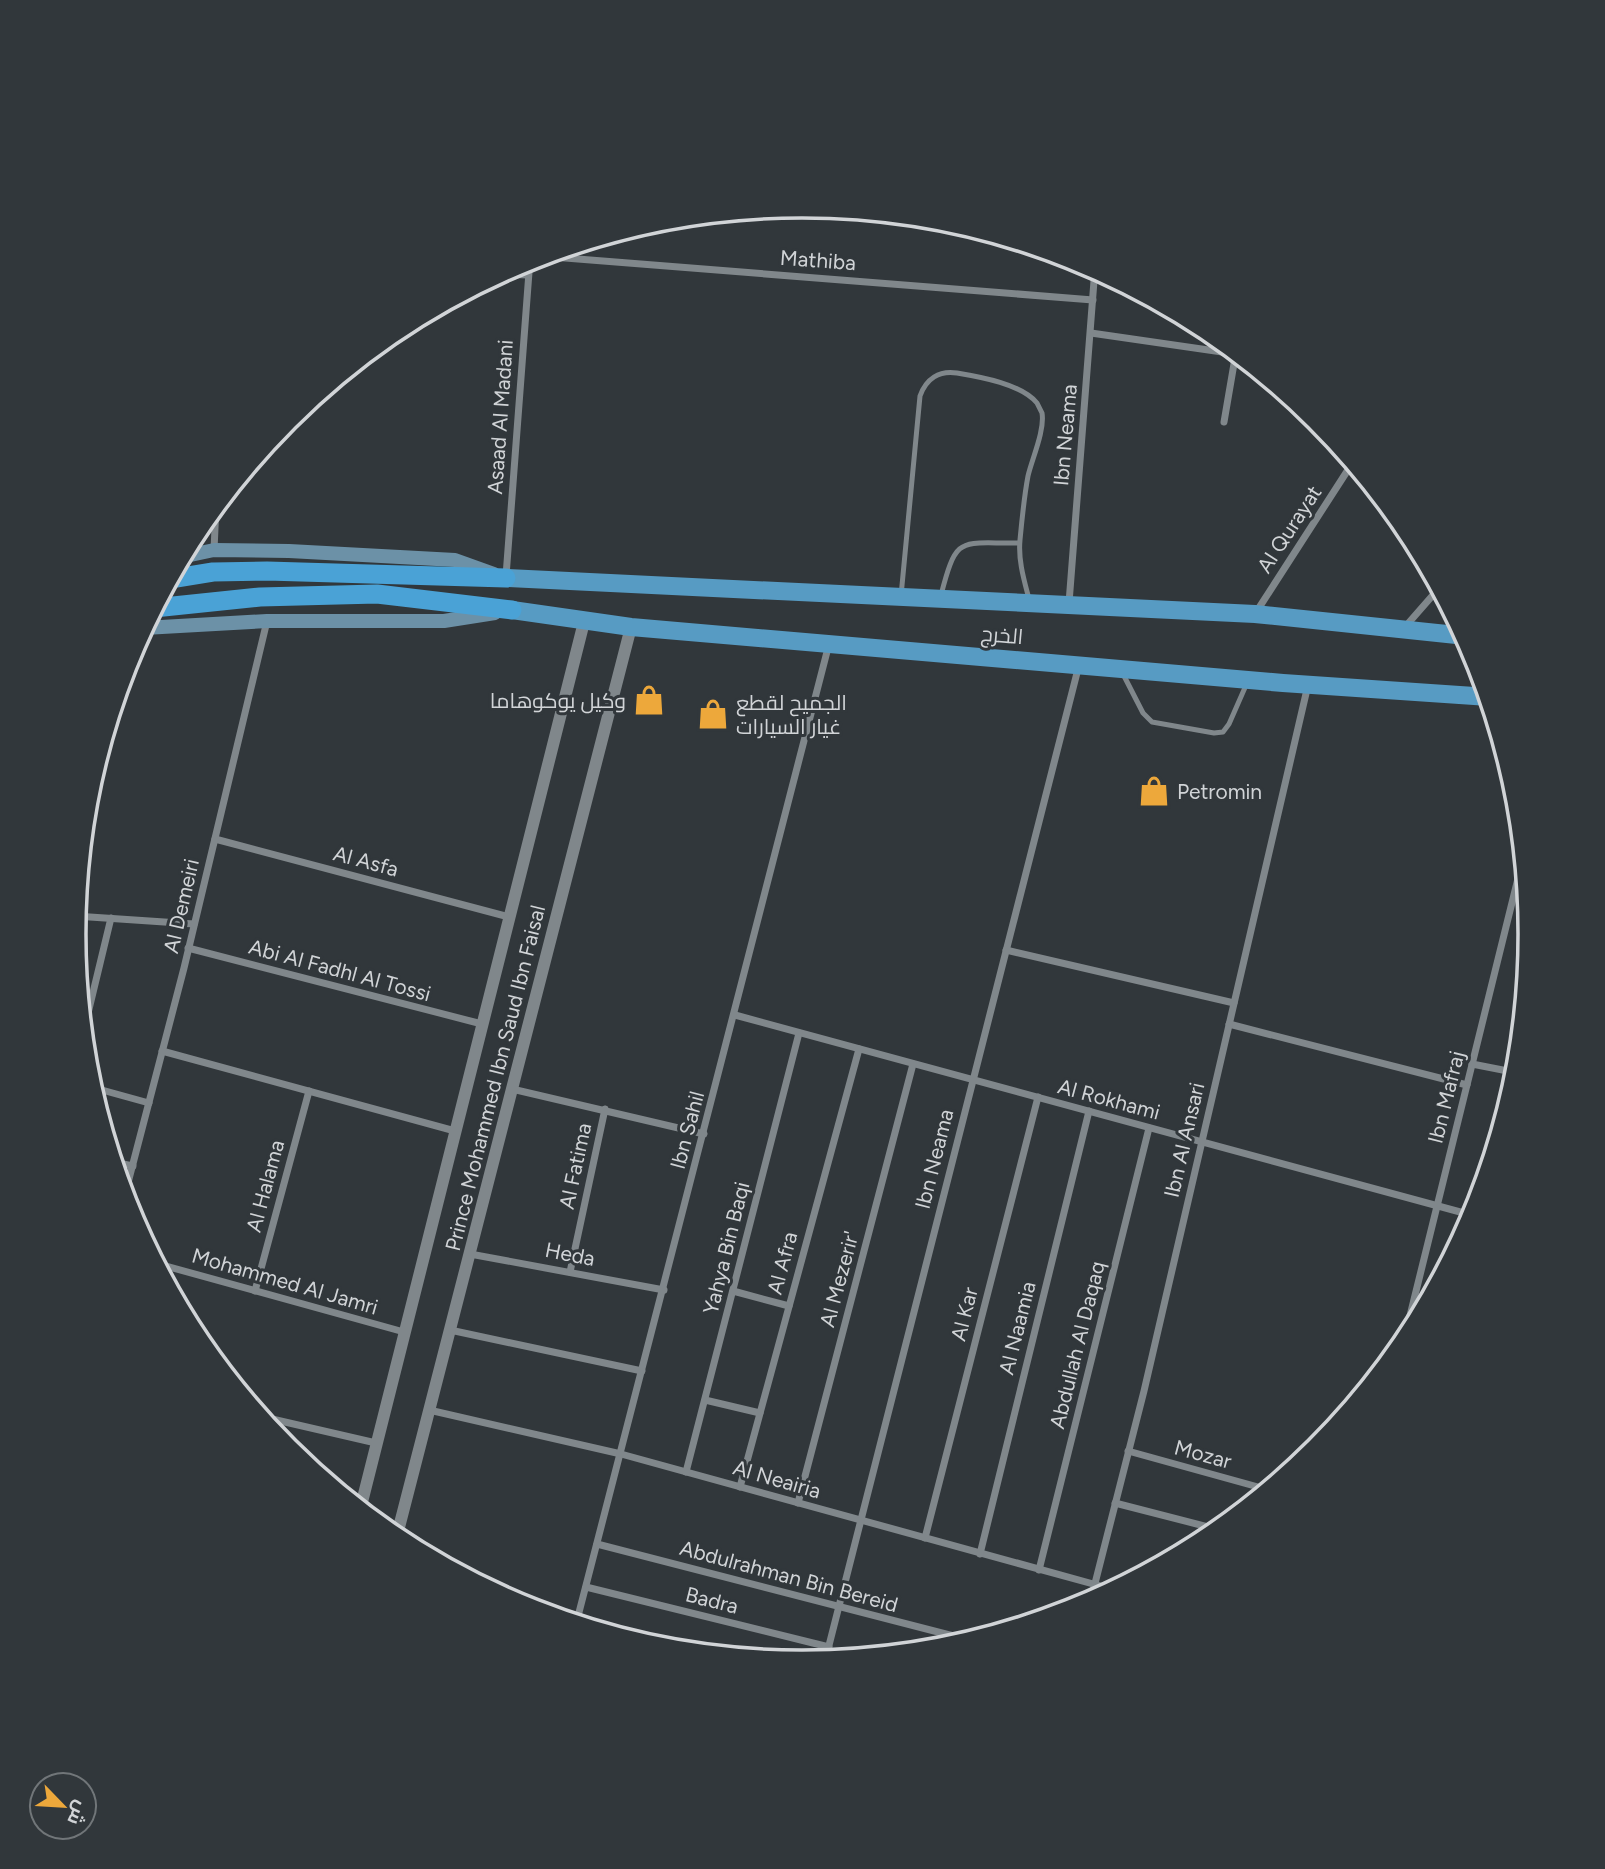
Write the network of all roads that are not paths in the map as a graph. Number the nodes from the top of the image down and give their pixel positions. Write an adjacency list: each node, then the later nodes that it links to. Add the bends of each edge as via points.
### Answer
1 (566, 258): 6 (street, Mathiba)
2 (528, 272): 4 (street, Asaad Al Madani)
3 (522, 275): 4 (street)
4 (528, 275): 17 (street, Asaad Al Madani)
5 (1095, 280): 6 (street, Ibn Neama)
6 (1093, 300): 7 (street, Ibn Neama)
7 (1090, 333): 8 (street); 23 (street, Ibn Neama)
8 (1217, 350)
9 (1234, 363): 10 (street)
10 (1224, 422)
11 (1348, 470): 26 (street, Al Qurayat)
12 (215, 525): 14 (street)
13 (1019, 543): 20 (lane, via 1041,428 1038,404 1029,395 987,379 951,372 936,375 922,390 918,407); 21 (lane, via 960,547 950,562); 22 (lane)
14 (214, 550): 15 (main road); 17 (main road, via 455,560)
15 (195, 554)
16 (181, 577): 18 (highway, via 267,571)
17 (506, 578): 18 (highway); 20 (main road)
18 (378, 584): 24 (highway); 25 (highway)
19 (1433, 595): 31 (street)
20 (901, 596): 21 (main road)
21 (940, 598): 22 (main road)
22 (1030, 602): 23 (main road)
23 (1069, 604): 26 (main road)
24 (165, 607)
25 (512, 610): 27 (main road, via 444,621); 28 (main road, الخرج)
26 (1255, 614): 31 (main road)
27 (267, 621): 29 (main road); 39 (street, Al Demeiri)
28 (584, 622): 30 (main road, الخرج); 42 (street, Prince Mohammed Ibn Saud Ibn Faisal)
29 (155, 627)
30 (631, 627): 33 (main road, الخرج); 60 (street, Prince Mohammed Ibn Saud Ibn Faisal)
31 (1403, 630): 32 (main road)
32 (1453, 635)
33 (829, 643): 34 (main road, الخرج); 49 (street, Ibn Sahil)
34 (1079, 665): 35 (main road, الخرج); 46 (street, Ibn Neama)
35 (1120, 668): 36 (main road, الخرج); 36 (lane, via 1152,722 1214,733 1223,732 1229,724)
36 (1249, 680): 37 (main road, الخرج)
37 (1308, 685): 38 (main road, الخرج); 47 (street, Ibn Al Ansari)
38 (1478, 696)
39 (215, 839): 42 (street, Al Asfa); 44 (street, Al Demeiri)
40 (1517, 881): 56 (street, Ibn Mafraj)
41 (86, 917): 43 (street)
42 (509, 917): 50 (street, Prince Mohammed Ibn Saud Ibn Faisal)
43 (111, 918): 44 (street); 48 (street)
44 (194, 924): 45 (street, Al Demeiri)
45 (188, 948): 50 (street, Abi Al Fadhl Al Tossi); 54 (street, Al Demeiri)
46 (1006, 950): 47 (street); 58 (street, Ibn Neama)
47 (1234, 1003): 51 (street, Ibn Al Ansari)
48 (90, 1006)
49 (735, 1015): 52 (street, Al Rokhami); 69 (street, Ibn Sahil)
50 (482, 1024): 68 (street, Prince Mohammed Ibn Saud Ibn Faisal)
51 (1229, 1024): 59 (street); 70 (street, Ibn Al Ansari)
52 (799, 1033): 53 (street, Al Rokhami); 81 (street, Yahya Bin Baqi)
53 (859, 1049): 55 (street, Al Rokhami); 82 (street, Al Afra)
54 (162, 1051): 62 (street); 64 (street, Al Demeiri)
55 (914, 1064): 58 (street, Al Rokhami); 98 (street, Al Mezerir')
56 (1472, 1064): 57 (street); 59 (street, Ibn Mafraj)
57 (1506, 1071)
58 (972, 1080): 63 (street, Al Rokhami); 100 (street, Ibn Neama)
59 (1467, 1085): 74 (street, Ibn Mafraj)
60 (512, 1089): 65 (street); 76 (street, Prince Mohammed Ibn Saud Ibn Faisal)
61 (104, 1091): 64 (street)
62 (309, 1091): 68 (street); 80 (street, Al Halama)
63 (1038, 1097): 66 (street, Al Rokhami); 103 (street, Al Kar)
64 (149, 1103): 72 (street, Al Demeiri)
65 (606, 1110): 69 (street); 78 (street, Al Fatima)
66 (1089, 1111): 67 (street, Al Rokhami); 105 (street, Al Naamia)
67 (1149, 1128): 70 (street, Al Rokhami); 106 (street, Abdullah Al Daqaq)
68 (455, 1131): 85 (street, Prince Mohammed Ibn Saud Ibn Faisal)
69 (704, 1134): 79 (street, Ibn Sahil)
70 (1202, 1142): 74 (street, Al Rokhami); 92 (street, Ibn Al Ansari)
71 (124, 1164): 72 (street)
72 (132, 1166): 73 (street, Al Demeiri)
73 (129, 1178)
74 (1437, 1206): 75 (street, Al Rokhami); 83 (street, Ibn Mafraj)
75 (1463, 1213)
76 (470, 1254): 78 (street, Heda); 84 (street, Prince Mohammed Ibn Saud Ibn Faisal)
77 (168, 1267): 80 (street, Mohammed Al Jamri)
78 (569, 1272): 79 (street, Heda)
79 (664, 1290): 86 (street, Ibn Sahil)
80 (255, 1291): 85 (street, Mohammed Al Jamri)
81 (733, 1291): 82 (street); 87 (street, Yahya Bin Baqi)
82 (789, 1306): 89 (street, Al Afra)
83 (1411, 1313)
84 (450, 1330): 86 (street); 88 (street, Prince Mohammed Ibn Saud Ibn Faisal)
85 (404, 1332): 91 (street, Prince Mohammed Ibn Saud Ibn Faisal)
86 (642, 1371): 93 (street, Ibn Sahil)
87 (705, 1399): 89 (street); 94 (street, Yahya Bin Baqi)
88 (429, 1410): 93 (street, Al Neairia); 102 (street, Prince Mohammed Ibn Saud Ibn Faisal)
89 (760, 1413): 95 (street, Al Afra)
90 (276, 1420): 91 (street)
91 (376, 1443): 97 (street, Prince Mohammed Ibn Saud Ibn Faisal)
92 (1128, 1451): 96 (street, Mozar); 99 (street, Ibn Al Ansari)
93 (621, 1454): 94 (street, Al Neairia); 104 (street, Ibn Sahil)
94 (686, 1472): 95 (street, Al Neairia)
95 (740, 1487): 98 (street, Al Neairia)
96 (1258, 1487)
97 (362, 1500)
98 (799, 1503): 100 (street, Al Neairia)
99 (1115, 1503): 101 (street); 107 (street, Ibn Al Ansari)
100 (862, 1521): 103 (street, Al Neairia); 111 (street, Ibn Neama)
101 (1206, 1526)
102 (399, 1527)
103 (925, 1538): 105 (street, Al Neairia)
104 (597, 1544): 108 (street, Ibn Sahil); 111 (street, Abdulrahman Bin Bereid)
105 (980, 1554): 106 (street, Al Neairia)
106 (1039, 1570): 107 (street, Al Neairia)
107 (1095, 1586): 109 (street, Al Neairia); 110 (street, Ibn Al Ansari)
108 (586, 1587): 112 (street, Ibn Sahil); 114 (street, Badra)
109 (1099, 1587)
110 (1094, 1589)
111 (839, 1608): 113 (street, Abdulrahman Bin Bereid); 114 (street, Ibn Neama)
112 (578, 1615)
113 (950, 1635)
114 (829, 1647): 115 (street, Ibn Neama)
115 (828, 1650)

